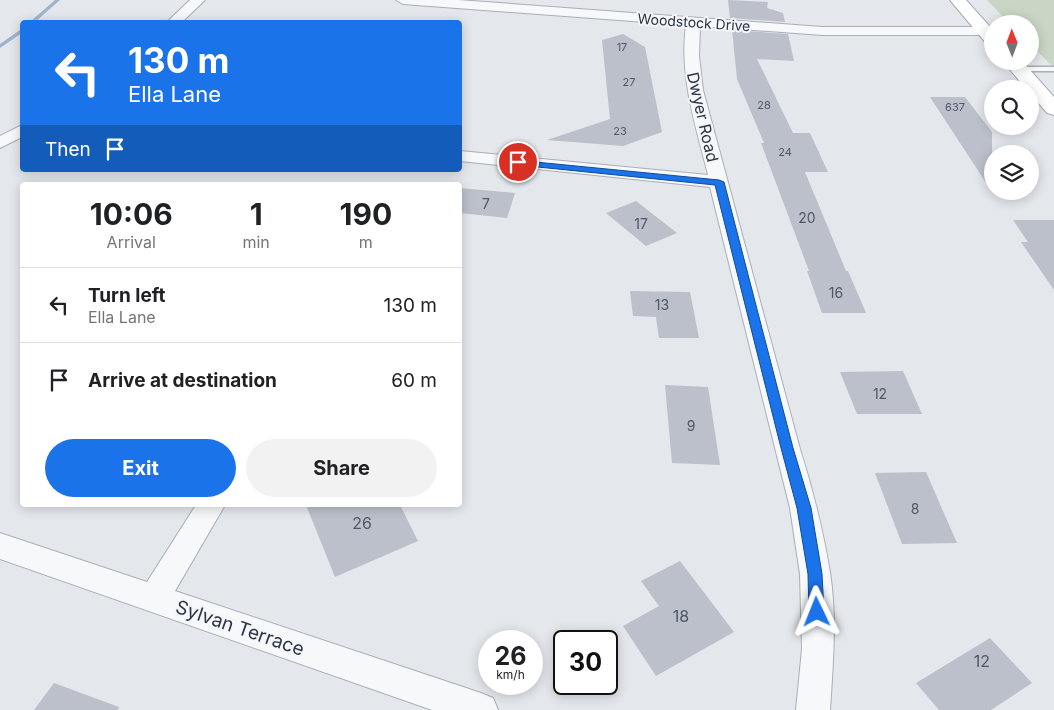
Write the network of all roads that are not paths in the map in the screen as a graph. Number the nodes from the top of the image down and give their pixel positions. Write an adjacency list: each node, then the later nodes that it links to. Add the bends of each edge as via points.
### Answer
1 (198, 0): 4 (street)
2 (403, 0): 5 (street, Woodstock Drive)
3 (958, 0): 6 (main road)
4 (176, 20)
5 (693, 22): 7 (street, Woodstock Drive, via 822,31); 15 (street, Dwyer Road, via 690,41 695,90)
6 (984, 29)
7 (984, 35)
8 (1039, 67): 9 (lane)
9 (1054, 69)
10 (1020, 70): 11 (main road)
11 (1054, 108)
12 (20, 131): 13 (street)
13 (0, 143)
14 (462, 156): 15 (street)
15 (719, 182): 20 (street, Dwyer Road, via 804,508 815,574 818,640)
16 (210, 507): 18 (street)
17 (0, 546): 18 (street, Sylvan Terrace)
18 (154, 598): 19 (street, Sylvan Terrace)
19 (481, 710)
20 (813, 710)

